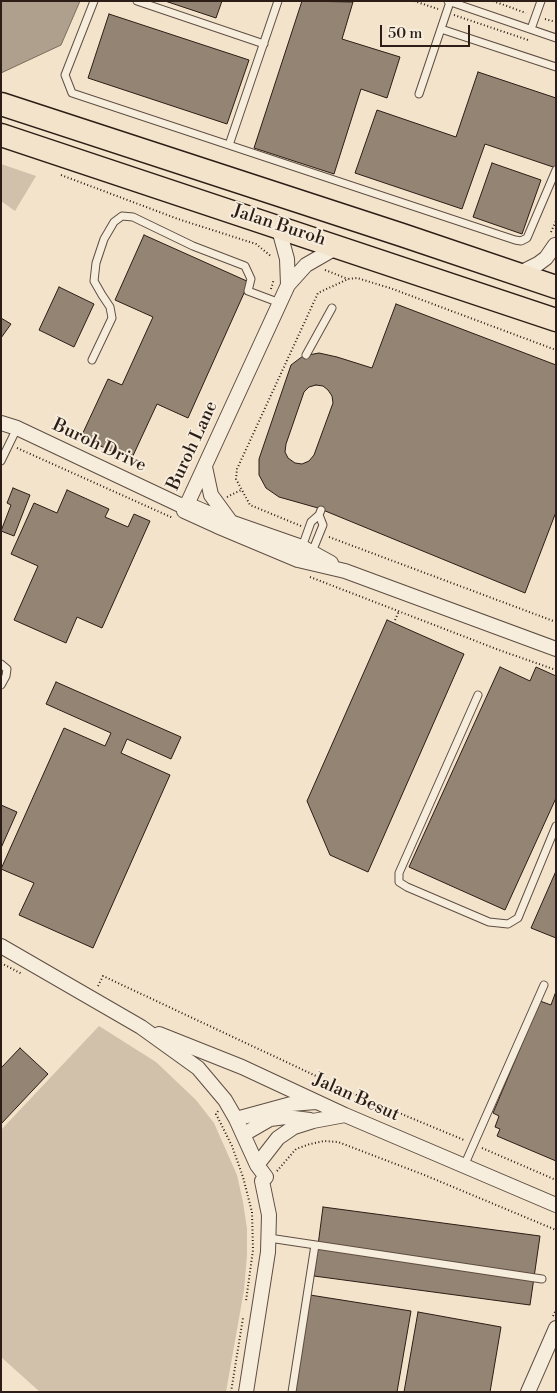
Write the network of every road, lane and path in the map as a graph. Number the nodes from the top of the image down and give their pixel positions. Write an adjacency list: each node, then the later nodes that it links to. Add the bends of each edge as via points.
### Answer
1 (94, 1): 20 (lane, via 65,75 72,93)
2 (137, 1): 15 (lane)
3 (278, 1): 15 (lane)
4 (414, 1): 8 (path)
5 (493, 1): 9 (path)
6 (541, 1): 9 (lane)
7 (449, 2): 8 (lane); 12 (lane)
8 (447, 12): 11 (lane); 14 (path)
9 (536, 16): 10 (path); 12 (lane)
10 (556, 22)
11 (441, 29): 16 (lane); 17 (lane)
12 (531, 29): 13 (lane)
13 (556, 38)
14 (528, 40)
15 (264, 44): 20 (lane)
16 (556, 67)
17 (419, 94)
18 (8, 106): 28 (highway, Jalan Buroh)
19 (2, 135): 24 (highway, Jalan Buroh)
20 (230, 145): 21 (lane, via 521,241 527,238)
21 (556, 170)
22 (56, 173): 27 (path, via 171,217 256,244)
23 (556, 221): 25 (path)
24 (278, 226): 26 (highway, Jalan Buroh); 30 (street, Buroh Lane, via 287,259)
25 (553, 242): 28 (street, via 546,258); 31 (street, via 549,266)
26 (339, 246): 30 (street, Buroh Lane, via 306,265); 34 (highway, Jalan Buroh)
27 (275, 259)
28 (518, 274): 31 (highway, Jalan Buroh)
29 (274, 280): 32 (path)
30 (288, 285): 32 (street, Buroh Lane)
31 (553, 285)
32 (273, 301): 37 (lane, via 248,291 251,278 245,266 193,246 133,217 122,216 114,222 104,239 96,263 94,280 110,307 112,318); 42 (street, Buroh Lane)
33 (332, 308): 36 (lane)
34 (556, 320)
35 (556, 350): 45 (path, via 357,278 318,293 237,469 236,479 250,506)
36 (306, 355)
37 (92, 360)
38 (1, 423): 39 (street, Buroh Drive)
39 (17, 428): 40 (lane); 43 (street, Buroh Drive)
40 (9, 445): 41 (lane); 43 (path)
41 (1, 461)
42 (205, 467): 43 (street, Buroh Lane); 44 (street, via 211,494)
43 (182, 510): 44 (street, Buroh Drive); 47 (street, Buroh Lane, via 226,530)
44 (230, 521): 47 (street)
45 (308, 529): 46 (lane, via 320,512 323,525); 47 (lane)
46 (320, 533): 47 (lane); 51 (path)
47 (304, 553): 52 (street)
48 (307, 576): 49 (path)
49 (398, 611): 50 (path); 54 (path)
50 (395, 620)
51 (556, 622)
52 (556, 649)
53 (1, 664): 55 (lane, via 7,670)
54 (556, 670)
55 (1, 685)
56 (478, 695): 57 (lane, via 398,873 399,882 489,922 508,924 518,918)
57 (556, 826)
58 (1, 946): 60 (street, Jalan Besut)
59 (544, 985): 68 (lane)
60 (91, 998): 61 (street, Jalan Besut); 68 (path, via 103,976 364,1098)
61 (141, 1027): 62 (street, Jalan Besut, via 198,1068); 63 (street, Jalan Besut, via 242,1067)
62 (225, 1100): 65 (street, Jalan Besut); 78 (path, via 216,1114 232,1146 252,1212 254,1250)
63 (317, 1102): 64 (street, Jalan Besut); 65 (street, via 291,1104)
64 (345, 1115): 66 (street); 70 (street, Jalan Besut)
65 (236, 1119): 67 (street, Jalan Besut)
66 (313, 1121): 67 (street, via 286,1117 270,1119); 69 (street, via 294,1127 278,1138)
67 (244, 1134): 69 (street, Jalan Besut)
68 (473, 1144): 70 (lane); 72 (path)
69 (258, 1165): 71 (street, Jalan Besut)
70 (464, 1166): 73 (street, Jalan Besut)
71 (266, 1177): 74 (path, via 280,1169 296,1149 324,1141 338,1142); 75 (street, via 262,1181 269,1215)
72 (556, 1180)
73 (556, 1204)
74 (556, 1230)
75 (268, 1238): 76 (lane); 82 (street, via 263,1292)
76 (315, 1245): 77 (lane); 83 (lane)
77 (542, 1279)
78 (246, 1303)
79 (244, 1313): 81 (path)
80 (556, 1328): 84 (street)
81 (232, 1392)
82 (246, 1392)
83 (292, 1392)
84 (528, 1392)

